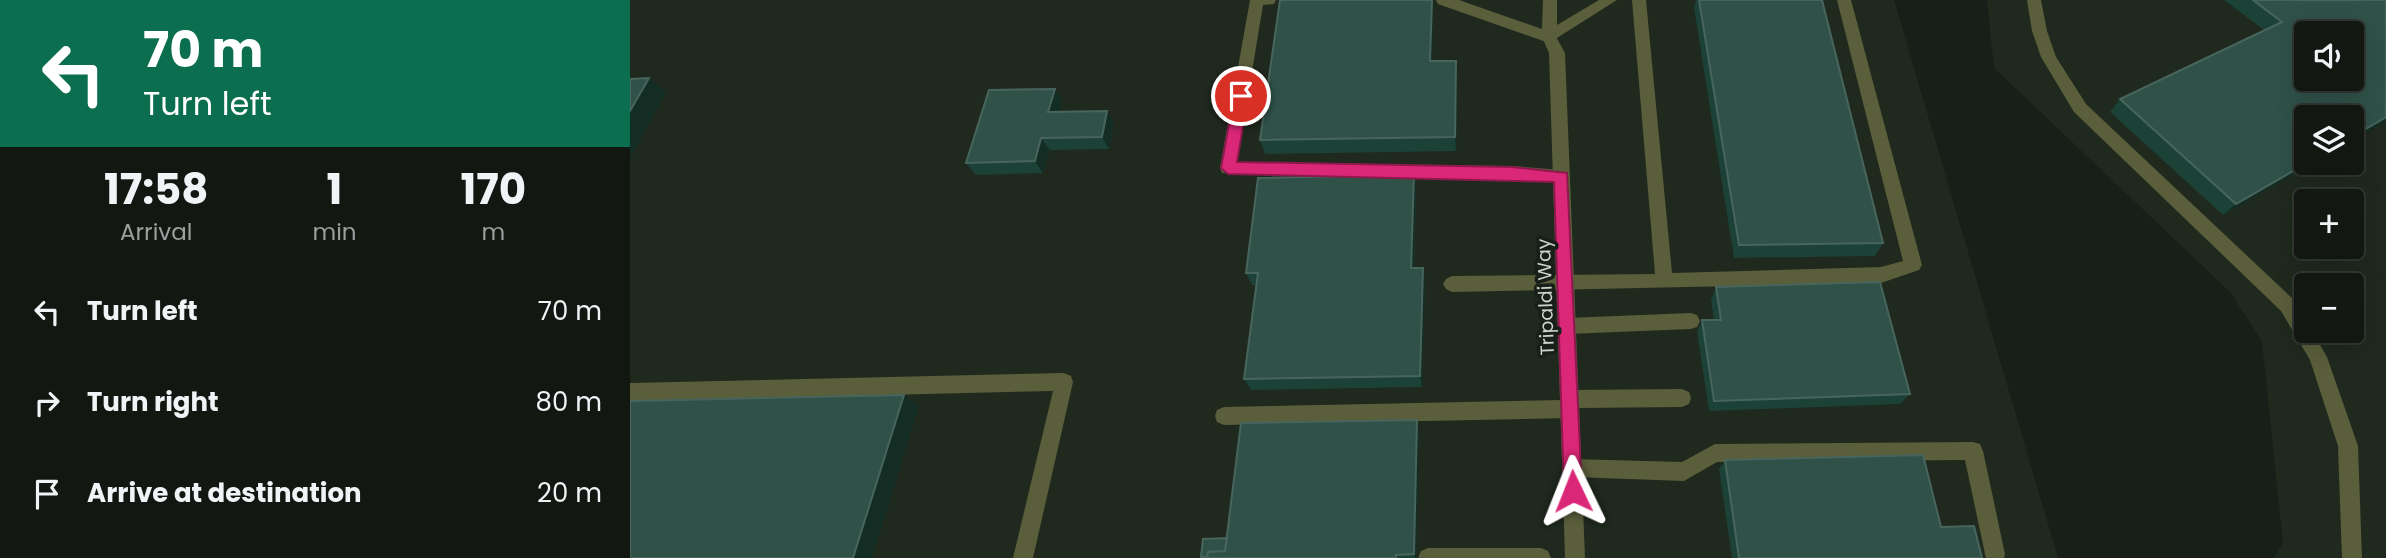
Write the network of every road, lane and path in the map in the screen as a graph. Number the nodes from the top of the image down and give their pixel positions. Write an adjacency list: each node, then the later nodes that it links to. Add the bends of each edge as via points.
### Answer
1 (1269, 0): 9 (street, via 1257,0 1228,168)
2 (1443, 0): 8 (street)
3 (1550, 0): 8 (street, Tripaldi Way)
4 (1610, 0): 8 (street)
5 (1639, 0): 10 (street)
6 (1844, 0): 10 (street, via 1913,265 1881,275)
7 (2034, 0): 25 (street, via 2037,31 2045,51 2080,108 2287,305 2318,357 2348,446)
8 (1549, 37): 9 (street, Tripaldi Way, via 1557,53)
9 (1562, 177): 11 (street, Tripaldi Way)
10 (1664, 281): 11 (street)
11 (1565, 283): 12 (street); 14 (street, Tripaldi Way)
12 (1452, 284)
13 (1691, 321): 14 (street)
14 (1567, 326): 17 (street, Tripaldi Way)
15 (630, 392): 21 (street, via 1064,382)
16 (1682, 398): 17 (street)
17 (1570, 404): 18 (street); 19 (street, Tripaldi Way)
18 (1224, 416)
19 (1572, 468): 20 (street, via 1684,472 1715,453 1973,451); 24 (street, Tripaldi Way)
20 (1995, 554)
21 (1023, 558)
22 (1428, 558): 23 (street)
23 (1541, 558)
24 (1575, 558)
25 (2352, 558)

